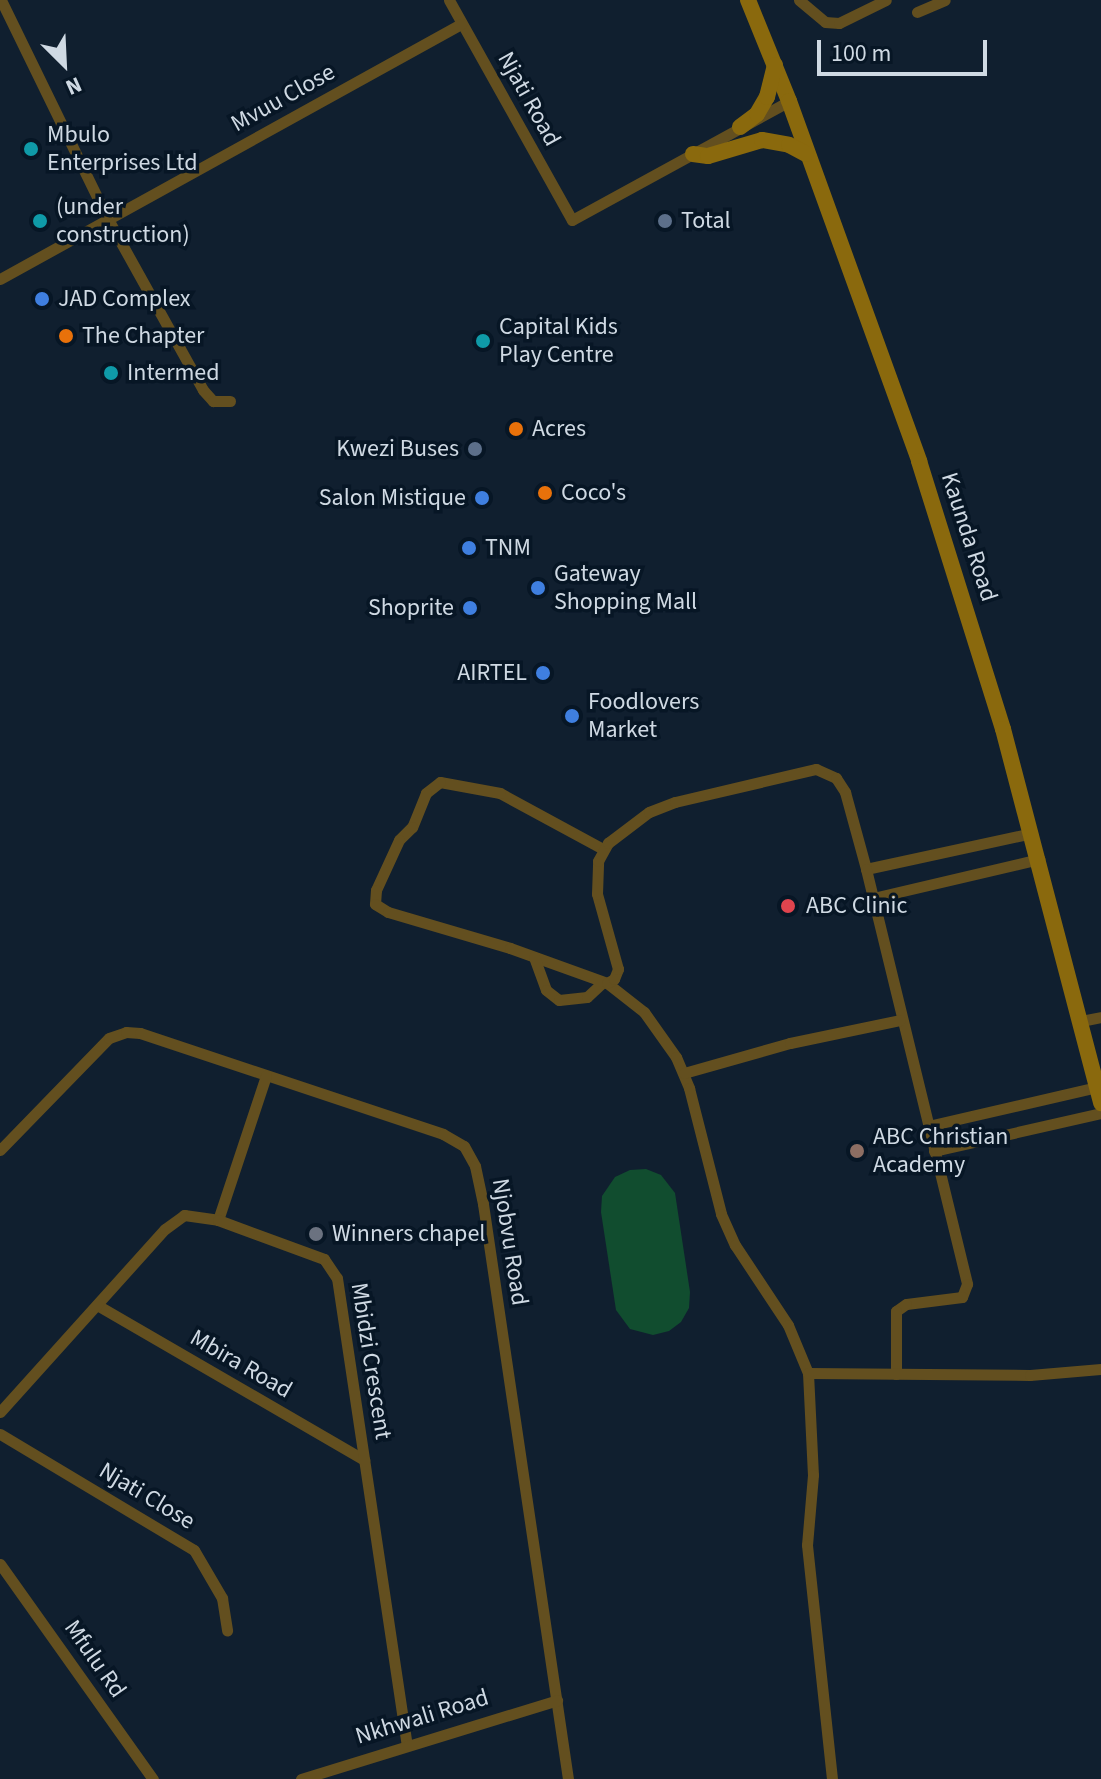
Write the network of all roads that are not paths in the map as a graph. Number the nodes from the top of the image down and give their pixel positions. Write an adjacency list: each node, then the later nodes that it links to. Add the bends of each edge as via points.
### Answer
1 (1, 0): 14 (street)
2 (449, 0): 8 (street, Njati Road)
3 (748, 0): 9 (main road, Kaunda Road)
4 (799, 0): 5 (street, via 825,22 839,23)
5 (886, 0)
6 (945, 0): 7 (street)
7 (917, 12)
8 (461, 24): 12 (street, Njati Road, via 572,220); 14 (street, Mvuu Close)
9 (775, 64): 10 (main road, Kaunda Road); 11 (main road, via 767,97)
10 (789, 101): 11 (street); 13 (main road, Kaunda Road)
11 (740, 127): 12 (street)
12 (693, 154): 13 (main road, via 708,156 762,140)
13 (806, 154): 17 (main road, Kaunda Road, via 900,402)
14 (109, 221): 15 (street, Mvuu Close); 16 (street, via 203,390 213,401)
15 (0, 279)
16 (230, 401)
17 (1032, 833): 19 (main road, Kaunda Road); 20 (street)
18 (603, 849): 20 (street, via 662,806 822,770 845,792); 22 (street, via 500,793 446,781 426,793 376,890 375,904); 23 (street, via 597,894 618,969 614,979)
19 (1039, 859): 21 (street); 26 (main road, Kaunda Road)
20 (866, 869): 21 (street)
21 (873, 898): 25 (street)
22 (534, 957): 23 (street); 23 (street, via 546,990 559,1000 587,997)
23 (605, 982): 27 (street, via 656,1026)
24 (1101, 1017): 26 (street)
25 (900, 1020): 27 (street); 31 (street)
26 (1081, 1021): 29 (main road, Kaunda Road)
27 (684, 1073): 37 (street, via 721,1214 735,1245 788,1325)
28 (266, 1076): 32 (street, Njobvu Road, via 140,1033 116,1034); 34 (street); 44 (street, Njobvu Road, via 443,1134 464,1146 473,1159)
29 (1099, 1095): 31 (street)
30 (1101, 1113): 33 (street)
31 (928, 1126): 33 (street)
32 (0, 1150)
33 (934, 1151): 38 (street, via 968,1289 956,1300 906,1304 896,1311)
34 (218, 1220): 35 (street, Mbidzi Crescent, via 193,1215 170,1223); 41 (street, Mbidzi Crescent, via 317,1255 334,1271)
35 (97, 1305): 39 (street, Mbidzi Crescent); 41 (street, Mbira Road)
36 (1101, 1369): 38 (street, via 1030,1375)
37 (808, 1373): 38 (street); 49 (street, via 813,1475 807,1545)
38 (896, 1374)
39 (0, 1412)
40 (0, 1434): 43 (street, Njati Close, via 194,1550 222,1598)
41 (364, 1460): 45 (street, Mbidzi Crescent)
42 (0, 1564): 46 (street, Mfulu Rd)
43 (227, 1631)
44 (557, 1700): 45 (street, Nkhwali Road); 48 (street, Njobvu Road)
45 (407, 1744): 47 (street, Nkhwali Road)
46 (153, 1779)
47 (301, 1779)
48 (568, 1779)
49 (832, 1779)

